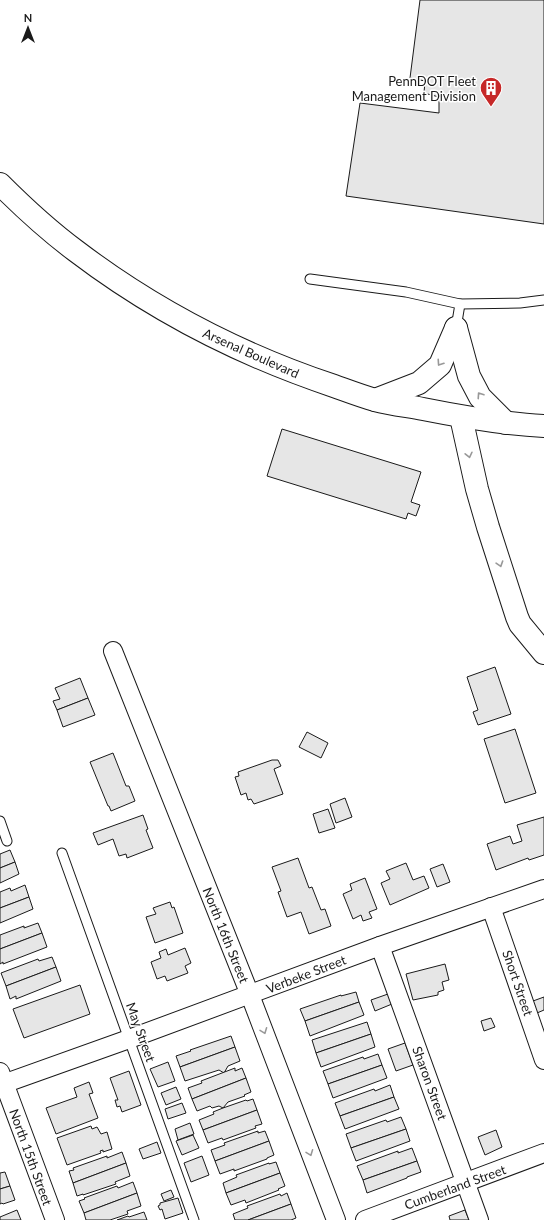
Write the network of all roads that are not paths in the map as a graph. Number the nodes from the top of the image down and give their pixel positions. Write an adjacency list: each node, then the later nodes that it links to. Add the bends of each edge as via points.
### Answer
1 (0, 184): 6 (main road, Arsenal Boulevard, via 75,250 157,306 244,352)
2 (310, 279): 4 (lane, via 406,292)
3 (544, 300): 4 (lane)
4 (460, 304): 5 (lane)
5 (456, 328): 6 (main road, one-way to 6, via 440,365 419,383); 8 (main road, one-way to 5, via 480,397 469,376)
6 (375, 400): 7 (main road, Arsenal Boulevard)
7 (461, 417): 8 (main road, Arsenal Boulevard); 11 (main road, one-way to 11, via 488,527 517,617)
8 (506, 423): 9 (main road, Arsenal Boulevard)
9 (544, 426)
10 (113, 651): 18 (street, North 16th Street)
11 (544, 653)
12 (0, 821): 13 (lane)
13 (7, 841)
14 (62, 853): 19 (lane, May Street)
15 (544, 889): 16 (street, Verbeke Street)
16 (491, 907): 17 (street, Verbeke Street); 20 (street, Short Street)
17 (380, 946): 18 (street, Verbeke Street); 23 (street, Sharon Street)
18 (250, 995): 19 (street, Verbeke Street); 26 (street, North 16th Street, one-way to 26)
19 (129, 1039): 21 (street, Verbeke Street); 25 (lane, May Street)
20 (544, 1060)
21 (1, 1080): 24 (street, North 15th Street)
22 (544, 1153): 23 (street, Cumberland Street)
23 (466, 1182): 27 (street, Cumberland Street); 28 (street, Sharon Street)
24 (55, 1220)
25 (194, 1220)
26 (336, 1220)
27 (365, 1220)
28 (479, 1220)

